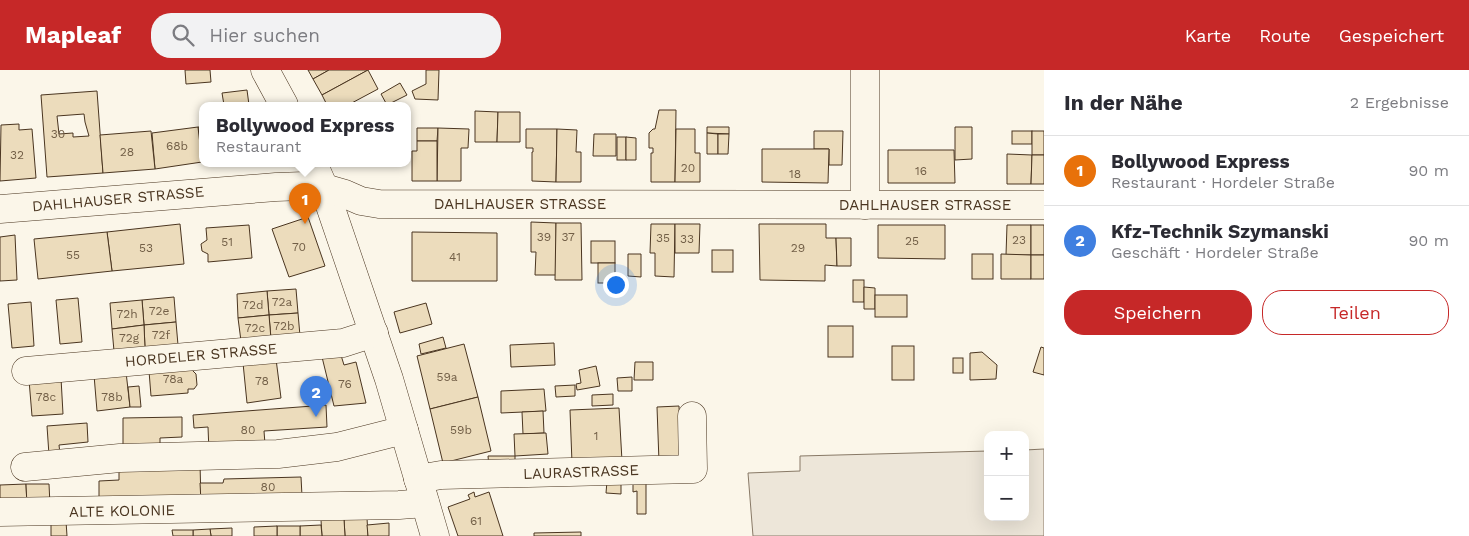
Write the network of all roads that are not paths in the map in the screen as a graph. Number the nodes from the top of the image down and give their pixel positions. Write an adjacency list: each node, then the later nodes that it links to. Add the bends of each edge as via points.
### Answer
1 (265, 70): 3 (street)
2 (866, 70): 6 (street)
3 (282, 102)
4 (315, 167): 5 (street)
5 (324, 188): 6 (street, DAHLHAUSER STRASSE, via 361,202 379,204); 8 (street, DAHLHAUSER STRASSE, via 276,186); 9 (street)
6 (865, 205): 7 (street, DAHLHAUSER STRASSE)
7 (1044, 205)
8 (0, 209)
9 (374, 333): 10 (street, HORDELER STRASSE, via 343,343); 12 (street)
10 (26, 371)
11 (692, 416): 14 (street, LAURASTRASSE, via 692,469 441,475)
12 (404, 430): 13 (street, via 337,447 278,454 120,458); 14 (street)
13 (25, 467)
14 (421, 491): 15 (street, ALTE KOLONIE, via 399,505); 16 (street)
15 (0, 512)
16 (435, 536)

